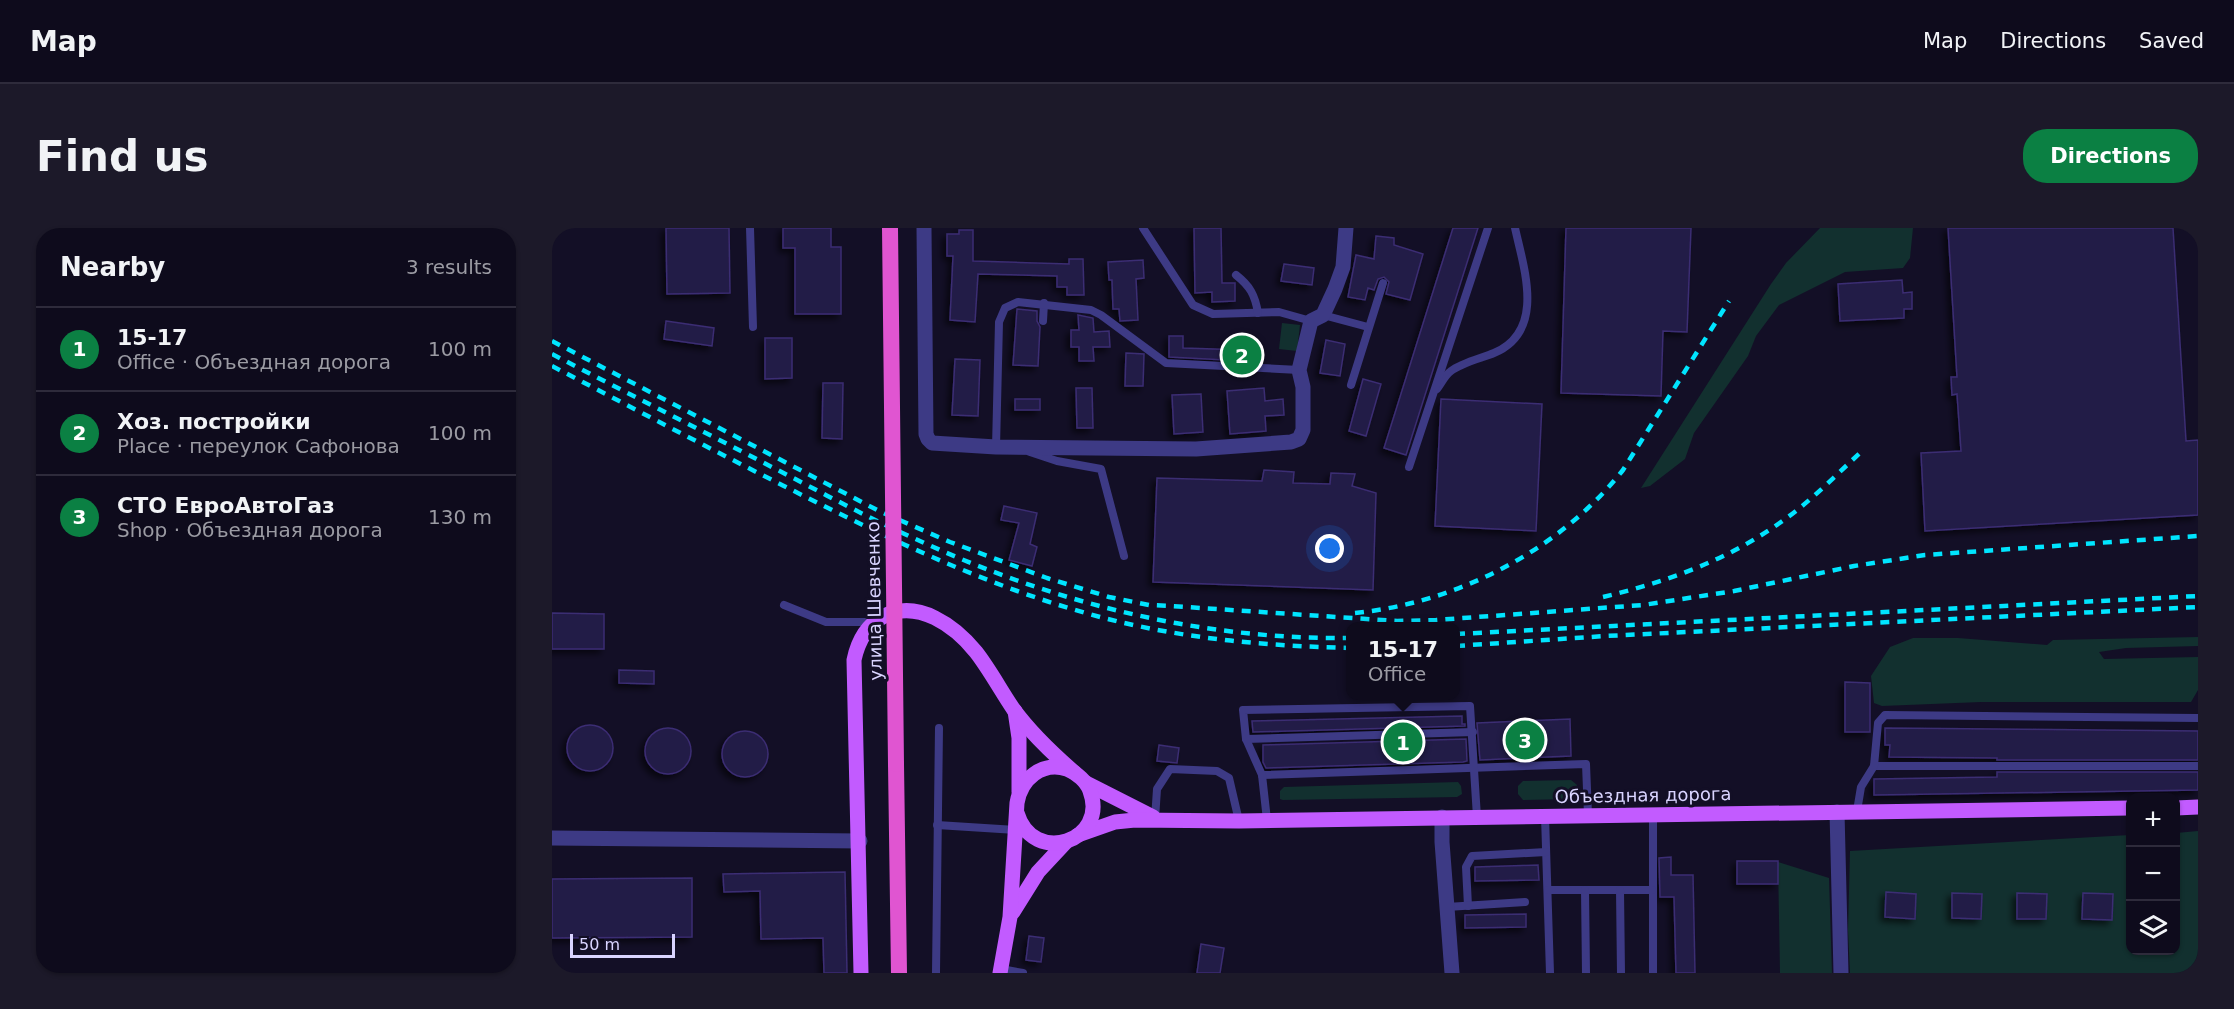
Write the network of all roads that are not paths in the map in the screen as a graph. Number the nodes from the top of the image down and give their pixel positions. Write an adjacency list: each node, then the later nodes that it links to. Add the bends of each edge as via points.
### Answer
1 (750, 228): 14 (lane)
2 (890, 228): 66 (highway, улица Шевченко, bridge)
3 (924, 228): 19 (street, via 926,434 932,443)
4 (1143, 228): 11 (lane, via 1193,305 1213,314)
5 (1346, 228): 12 (street, via 1343,267)
6 (1488, 228): 18 (lane)
7 (1515, 228): 18 (lane, via 1528,285 1527,313 1518,336 1499,351 1451,371)
8 (1236, 275): 11 (lane, via 1250,286)
9 (1383, 283): 15 (lane)
10 (1044, 303): 13 (lane); 16 (lane, via 1091,310 1166,363); 19 (lane, via 1018,302 1005,308 1000,317)
11 (1258, 313): 12 (lane)
12 (1317, 318): 15 (lane); 16 (street)
13 (1043, 321)
14 (753, 327)
15 (1368, 327): 17 (lane)
16 (1299, 370): 20 (street, via 1303,430 1299,439 1291,442 1196,449)
17 (1351, 385)
18 (1433, 394): 21 (lane)
19 (996, 447): 20 (street)
20 (1015, 447): 22 (lane, via 1057,461 1101,469)
21 (1408, 467)
22 (1124, 556)
23 (783, 604): 24 (lane, via 826,622)
24 (874, 622): 25 (main road, via 908,610 941,622 976,652); 54 (main road, via 861,639 854,660)
25 (1015, 711): 34 (main road); 35 (main road, via 1019,738)
26 (2198, 718): 30 (lane, via 1885,715 1878,723)
27 (939, 728): 50 (lane)
28 (1473, 732): 29 (lane); 29 (lane, via 1470,706 1243,710); 32 (lane)
29 (1246, 739): 33 (lane)
30 (1874, 766): 31 (lane); 39 (lane, via 1861,787)
31 (2198, 766)
32 (1475, 769): 33 (lane); 43 (lane, via 1586,764); 46 (lane)
33 (1263, 776): 49 (lane)
34 (1080, 778): 35 (main road, via 1060,768 1045,768 1026,780); 47 (main road); 53 (main road, via 1092,798 1093,810 1086,827)
35 (1018, 794): 41 (main road)
36 (2198, 807): 38 (main road)
37 (2126, 808): 39 (main road, Объездная дорога)
38 (2180, 808)
39 (1857, 811): 40 (main road, Объездная дорога)
40 (1837, 812): 42 (main road, Объездная дорога); 74 (street)
41 (1017, 813): 51 (main road); 53 (main road, via 1035,838 1047,843)
42 (1653, 814): 43 (main road, Объездная дорога); 59 (lane)
43 (1588, 815): 44 (main road, Объездная дорога)
44 (1545, 816): 46 (main road, Объездная дорога); 55 (lane)
45 (1442, 817): 46 (main road, Объездная дорога); 49 (main road, Объездная дорога); 62 (street)
46 (1477, 817)
47 (1155, 819): 48 (main road, Объездная дорога); 48 (lane, via 1157,789 1170,769 1217,771 1229,778); 53 (main road, Объездная дорога, via 1115,822)
48 (1239, 820): 49 (main road, Объездная дорога)
49 (1267, 820)
50 (937, 825): 51 (lane); 67 (lane)
51 (1016, 830): 63 (main road)
52 (552, 838): 54 (street)
53 (1072, 838): 63 (main road, via 1038,872)
54 (860, 841): 65 (main road)
55 (1546, 852): 56 (lane); 61 (lane, via 1472,856 1466,867)
56 (1548, 890): 57 (lane); 70 (lane)
57 (1585, 890): 58 (lane); 71 (lane)
58 (1620, 890): 59 (lane); 72 (lane)
59 (1652, 890): 73 (lane)
60 (1525, 902): 61 (lane)
61 (1468, 906): 62 (lane)
62 (1447, 907): 69 (street)
63 (1010, 917): 64 (main road)
64 (1000, 971): 68 (lane)
65 (861, 973)
66 (899, 973)
67 (936, 973)
68 (1023, 973)
69 (1452, 973)
70 (1550, 973)
71 (1586, 973)
72 (1621, 973)
73 (1653, 973)
74 (1841, 973)

